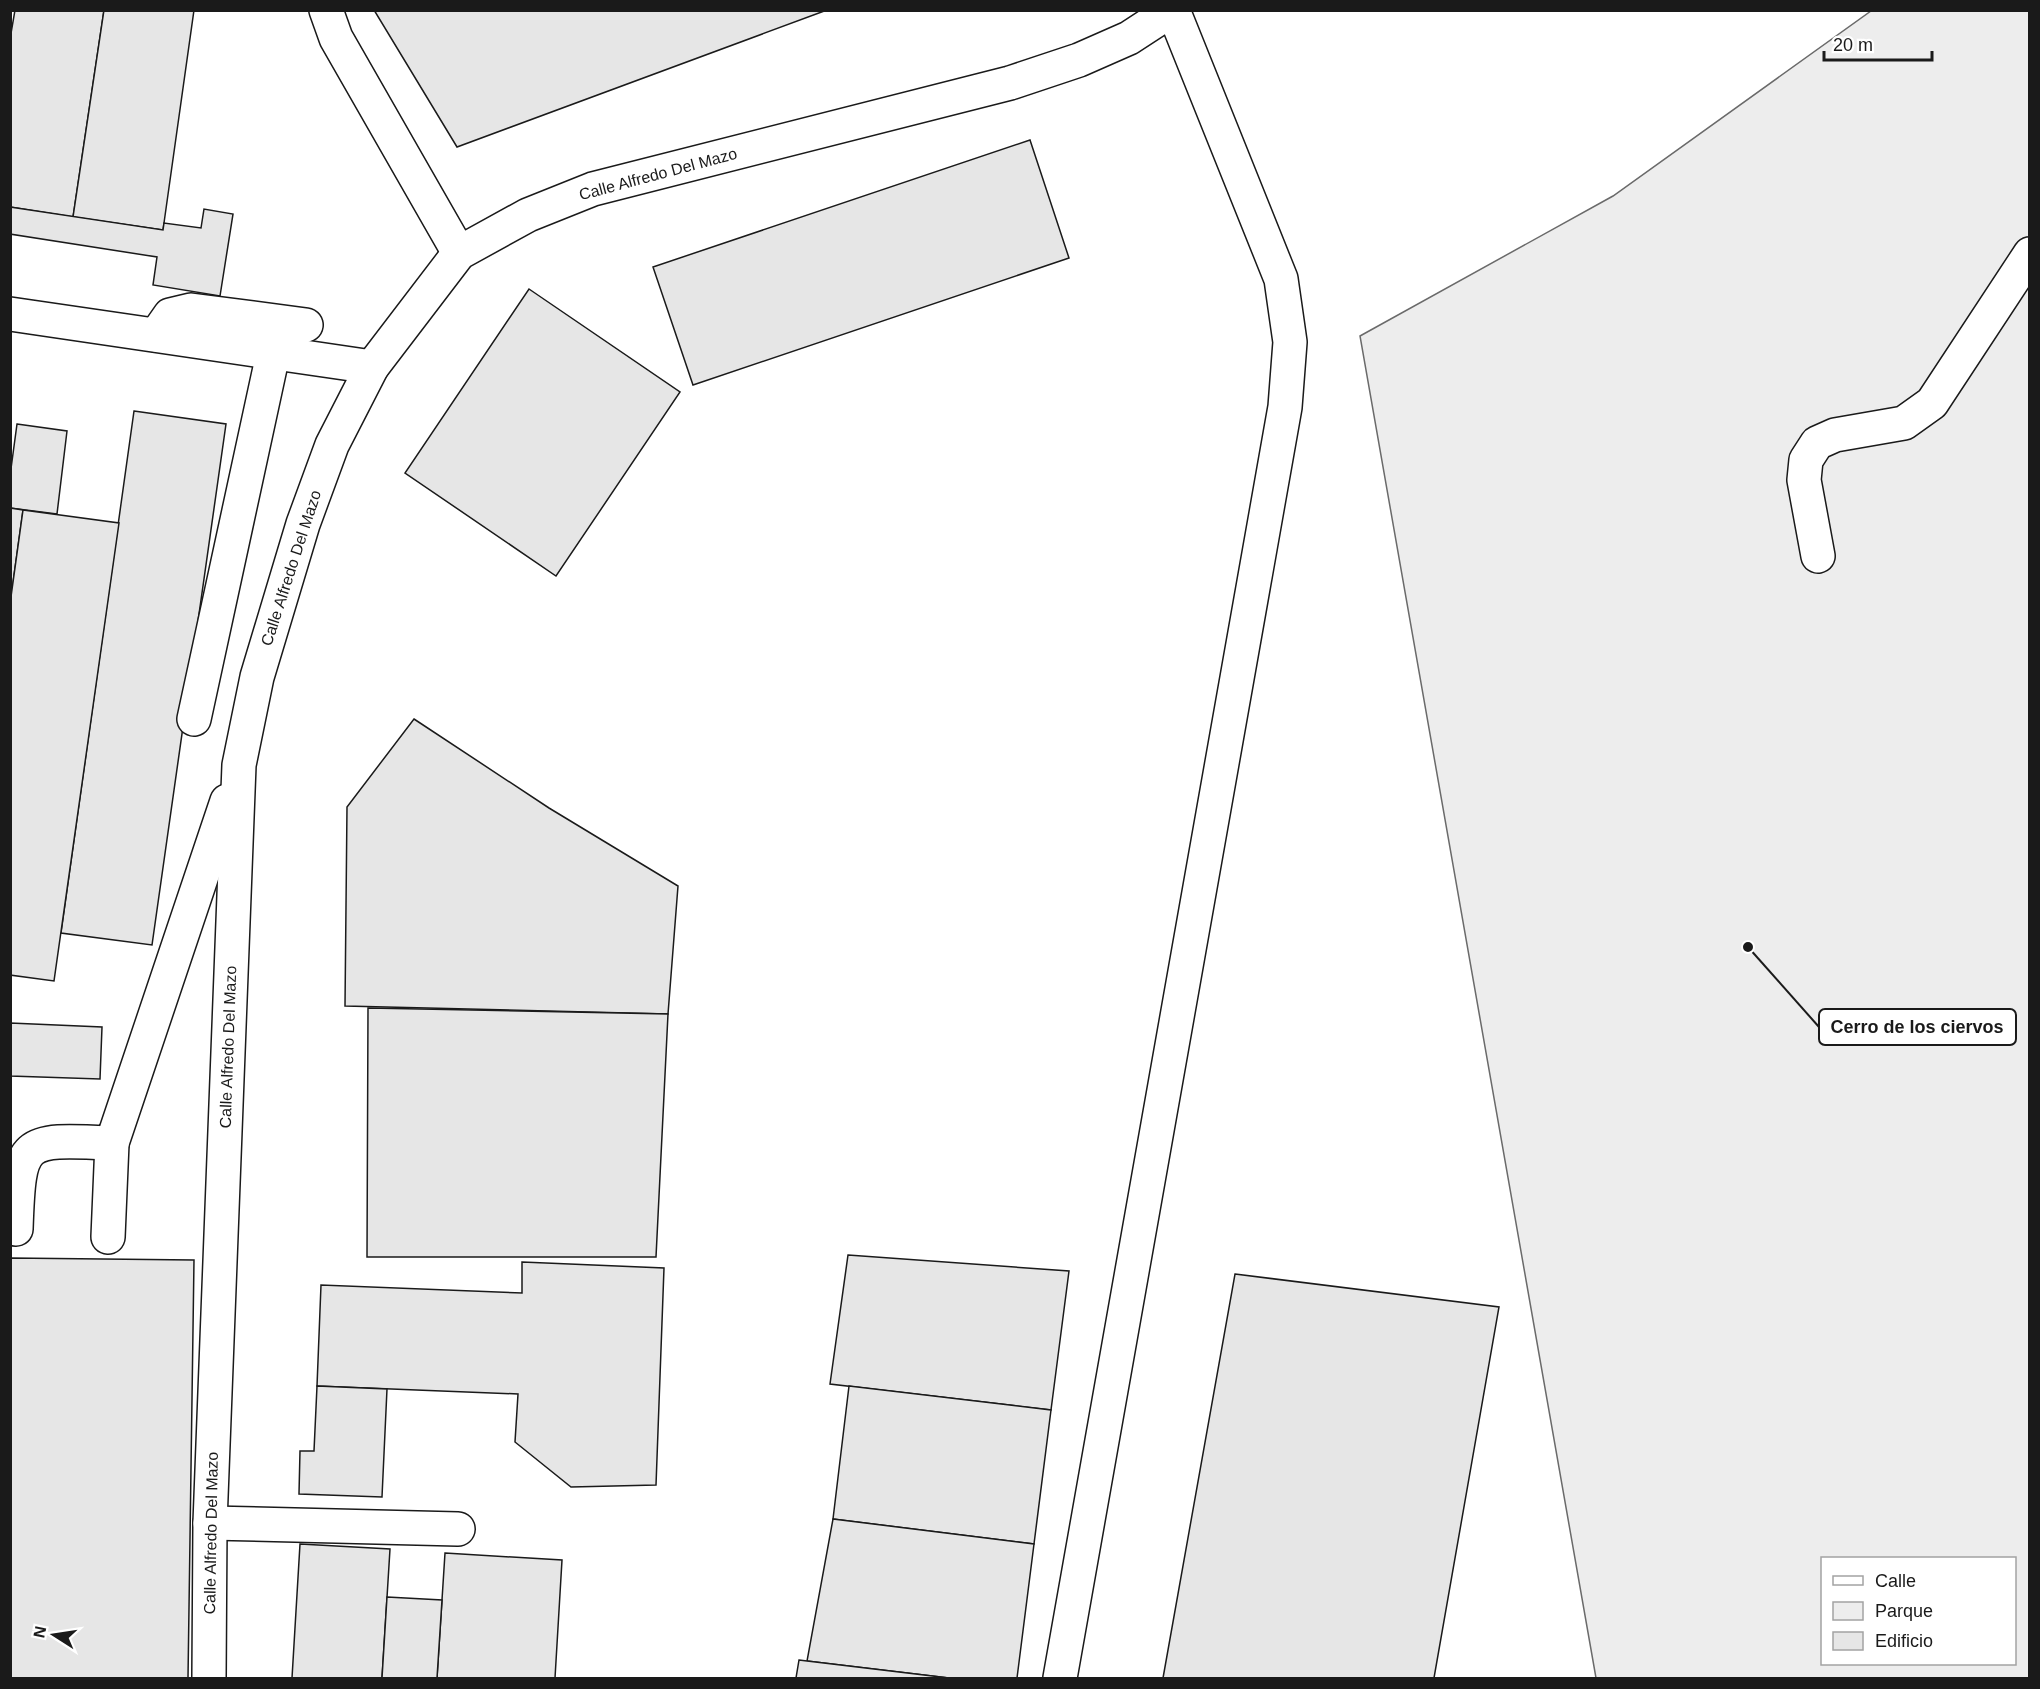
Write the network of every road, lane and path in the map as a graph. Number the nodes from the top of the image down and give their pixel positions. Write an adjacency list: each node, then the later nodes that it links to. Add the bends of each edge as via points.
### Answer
1 (326, 10): 3 (street, via 336,38)
2 (1172, 10): 3 (street, Calle Alfredo Del Mazo, via 1129,38 1010,83 593,189 528,215); 19 (street, via 1281,279 1290,342 1283,418)
3 (459, 253): 9 (street, Calle Alfredo Del Mazo)
4 (2030, 254): 10 (street, via 1932,403 1904,423 1835,435 1817,443 1806,459 1804,480)
5 (10, 314): 7 (street)
6 (306, 325): 7 (street, via 191,310 170,315)
7 (156, 335): 8 (street)
8 (273, 354): 9 (street); 11 (street)
9 (372, 367): 12 (street, Calle Alfredo Del Mazo, via 332,445 303,524 257,677)
10 (1818, 556)
11 (194, 719)
12 (239, 765): 13 (street); 16 (street, Calle Alfredo Del Mazo)
13 (112, 1143): 14 (street, via 57,1140 38,1144 23,1158 18,1177); 15 (street)
14 (16, 1229)
15 (108, 1237)
16 (210, 1523): 17 (street); 18 (street, Calle Alfredo Del Mazo)
17 (458, 1528)
18 (209, 1678)
19 (1060, 1678)

